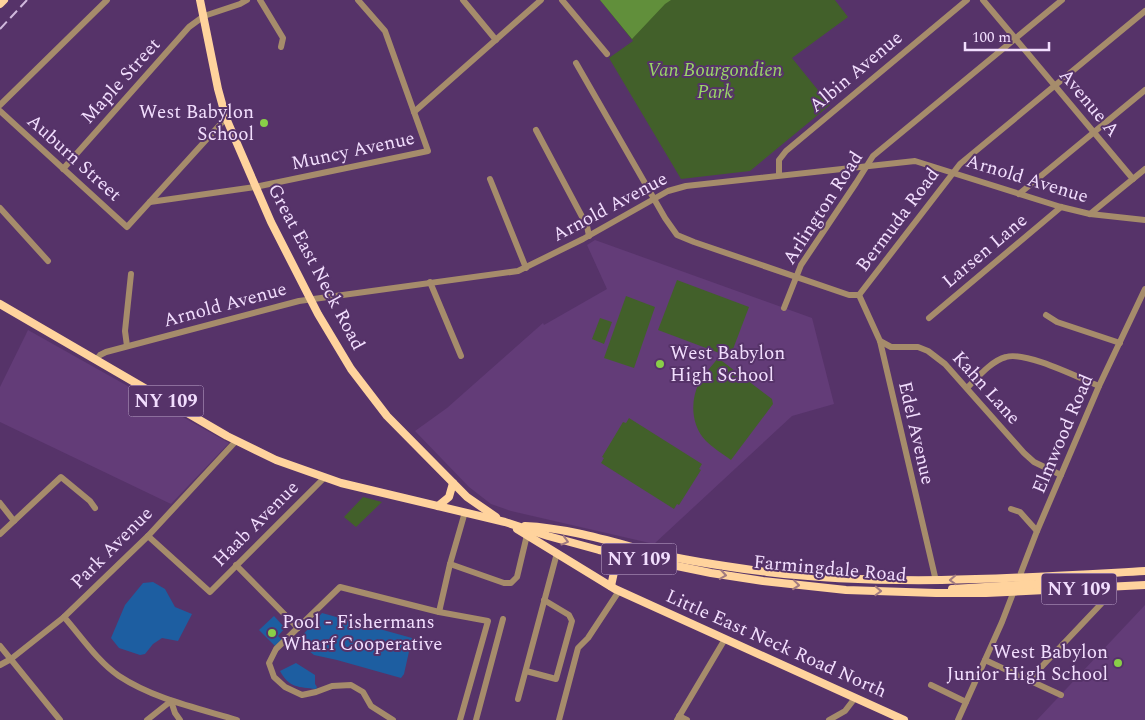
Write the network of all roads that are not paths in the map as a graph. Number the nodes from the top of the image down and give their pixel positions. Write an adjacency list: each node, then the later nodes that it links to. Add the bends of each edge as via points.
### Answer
1 (4, 0): 13 (main road)
2 (106, 0): 23 (street)
3 (200, 0): 15 (main road, Great East Neck Road)
4 (247, 0): 15 (street)
5 (260, 0): 18 (street, via 284,38)
6 (358, 0): 25 (street, via 384,31)
7 (463, 0): 17 (street)
8 (541, 0): 17 (street, Muncy Avenue)
9 (562, 0): 19 (street)
10 (967, 0): 33 (street, Albin Avenue, via 786,151 779,160)
11 (984, 0): 16 (street, Avenue A)
12 (1062, 0): 16 (street, Arlington Road)
13 (0, 4)
14 (1145, 11): 21 (street, Bermuda Road)
15 (204, 16): 26 (main road, Great East Neck Road); 30 (street, Maple Street, via 189,27)
16 (1016, 39): 21 (street, Avenue A); 29 (street, Arlington Road, via 873,156)
17 (496, 40): 25 (street, Muncy Avenue)
18 (281, 47)
19 (607, 54)
20 (576, 63): 38 (street)
21 (1054, 86): 28 (street, Avenue A); 32 (street, Bermuda Road)
22 (1145, 90): 28 (street)
23 (0, 105)
24 (0, 111): 30 (street, Auburn Street)
25 (414, 112): 36 (street, Muncy Avenue, via 428,151)
26 (226, 118): 36 (main road, Great East Neck Road); 39 (street)
27 (536, 130): 44 (street)
28 (1094, 133): 35 (street, Avenue A); 37 (street)
29 (866, 166): 32 (street, Arnold Avenue, via 915,161); 33 (street, Arnold Avenue); 48 (street, Arlington Road)
30 (63, 169): 39 (street, Auburn Street, via 127,227)
31 (1145, 169): 35 (street)
32 (952, 173): 37 (street, Arnold Avenue); 51 (street, Bermuda Road)
33 (779, 175): 38 (street, Arnold Avenue, via 682,187)
34 (490, 179): 46 (street)
35 (1133, 179): 42 (street)
36 (255, 187): 39 (street, Muncy Avenue); 52 (main road, Great East Neck Road)
37 (1019, 194): 40 (street, Arnold Avenue)
38 (653, 199): 44 (street, Arnold Avenue); 48 (street, via 677,235)
39 (150, 202)
40 (1061, 207): 42 (street, Arnold Avenue); 56 (street, Larsen Lane)
41 (0, 208): 45 (street)
42 (1090, 214): 43 (street, Arnold Avenue)
43 (1145, 220)
44 (589, 236): 46 (street, Arnold Avenue)
45 (48, 261)
46 (526, 268): 49 (street, Arnold Avenue)
47 (130, 274): 59 (street)
48 (796, 277): 51 (street, via 849,295); 54 (street, Arlington Road)
49 (430, 282): 52 (street, Arnold Avenue); 60 (street)
50 (1145, 289): 58 (street, Elmwood Road)
51 (859, 295): 57 (street, Edel Avenue)
52 (310, 300): 59 (street, Arnold Avenue); 67 (main road, Great East Neck Road, via 342,355 375,402)
53 (0, 304): 61 (main road, NY 109)
54 (784, 308)
55 (1046, 315): 58 (street, via 1057,322)
56 (929, 318)
57 (880, 341): 63 (street, Kahn Lane, via 891,347 918,347 928,351 946,364); 85 (street, Edel Avenue)
58 (1120, 343): 62 (street, Elmwood Road)
59 (127, 346): 61 (street, Arnold Avenue, via 104,353)
60 (461, 356)
61 (96, 360): 64 (main road, NY 109)
62 (1100, 386): 63 (street, via 1028,357 1015,356 996,362); 65 (street, Elmwood Road)
63 (967, 388): 65 (street, Kahn Lane, via 1034,462)
64 (236, 441): 66 (main road, NY 109); 79 (street, Park Avenue)
65 (1061, 475): 76 (street, Elmwood Road)
66 (324, 478): 69 (main road, NY 109); 83 (street, Haab Avenue)
67 (453, 483): 69 (main road, via 449,497); 74 (main road, Great East Neck Road, via 479,507)
68 (0, 503): 73 (street)
69 (438, 506): 72 (main road, NY 109)
70 (95, 508): 73 (street, via 61,478)
71 (1011, 509): 76 (street, via 1020,512)
72 (465, 512): 74 (main road, NY 109); 82 (street)
73 (14, 521): 77 (street)
74 (505, 522): 75 (main road, Farmingdale Road / NY 109); 78 (main road, Little East Neck Road North)
75 (518, 525): 81 (main road, Farmingdale Road / NY 109, one-way to 81); 85 (main road, Farmingdale Road / NY 109, via 549,527 668,556 749,570 850,579)
76 (1037, 531): 86 (street, Elmwood Road)
77 (0, 534)
78 (527, 535): 80 (main road, Little East Neck Road North); 82 (street, via 517,577 511,583)
79 (148, 536): 83 (street, Haab Avenue, via 210,592); 93 (street, Park Avenue)
80 (557, 553): 88 (main road, Little East Neck Road North); 91 (street)
81 (618, 554): 86 (main road, Farmingdale Road / NY 109, one-way to 86, via 702,572 846,590 936,593); 88 (main road)
82 (450, 564): 92 (street)
83 (236, 565): 95 (street)
84 (1145, 571): 86 (main road, NY 109)
85 (936, 580): 86 (main road, Farmingdale Road / NY 109, one-way to 85)
86 (1017, 585): 89 (main road, Farmingdale Road / NY 109); 99 (street, Elmwood Road)
87 (1145, 585): 89 (main road, Farmingdale Road / NY 109)
88 (610, 586): 90 (main road, Little East Neck Road North)
89 (1107, 587): 102 (street, via 1101,604)
90 (619, 591): 96 (main road, Little East Neck Road North); 117 (street, via 578,648)
91 (544, 600): 101 (street); 101 (street, via 569,615 572,621 556,679)
92 (439, 612): 95 (street, via 340,587); 115 (street, via 488,621)
93 (64, 617): 98 (street, Park Avenue); 107 (street, via 119,676)
94 (503, 619): 116 (street)
95 (298, 628): 114 (street, via 276,649 268,662 274,677 302,695 332,686 351,685 363,692 371,706)
96 (725, 639): 105 (main road, Little East Neck Road North); 109 (street)
97 (0, 646): 98 (street)
98 (10, 659): 100 (street, Park Avenue); 110 (street)
99 (985, 660): 102 (street); 108 (street, Elmwood Road)
100 (0, 665)
101 (526, 671): 106 (street)
102 (1029, 680): 104 (street)
103 (931, 685): 108 (street)
104 (1061, 695)
105 (854, 698): 119 (street, via 846,711); 120 (main road, Little East Neck Road North)
106 (518, 699)
107 (171, 701): 111 (street); 112 (street); 113 (street)
108 (966, 702): 121 (street, Elmwood Road)
109 (678, 718): 118 (street)
110 (60, 720)
111 (147, 720)
112 (180, 720)
113 (237, 720)
114 (393, 720)
115 (460, 720)
116 (476, 720)
117 (559, 720)
118 (688, 720)
119 (829, 720)
120 (904, 720)
121 (958, 720)

